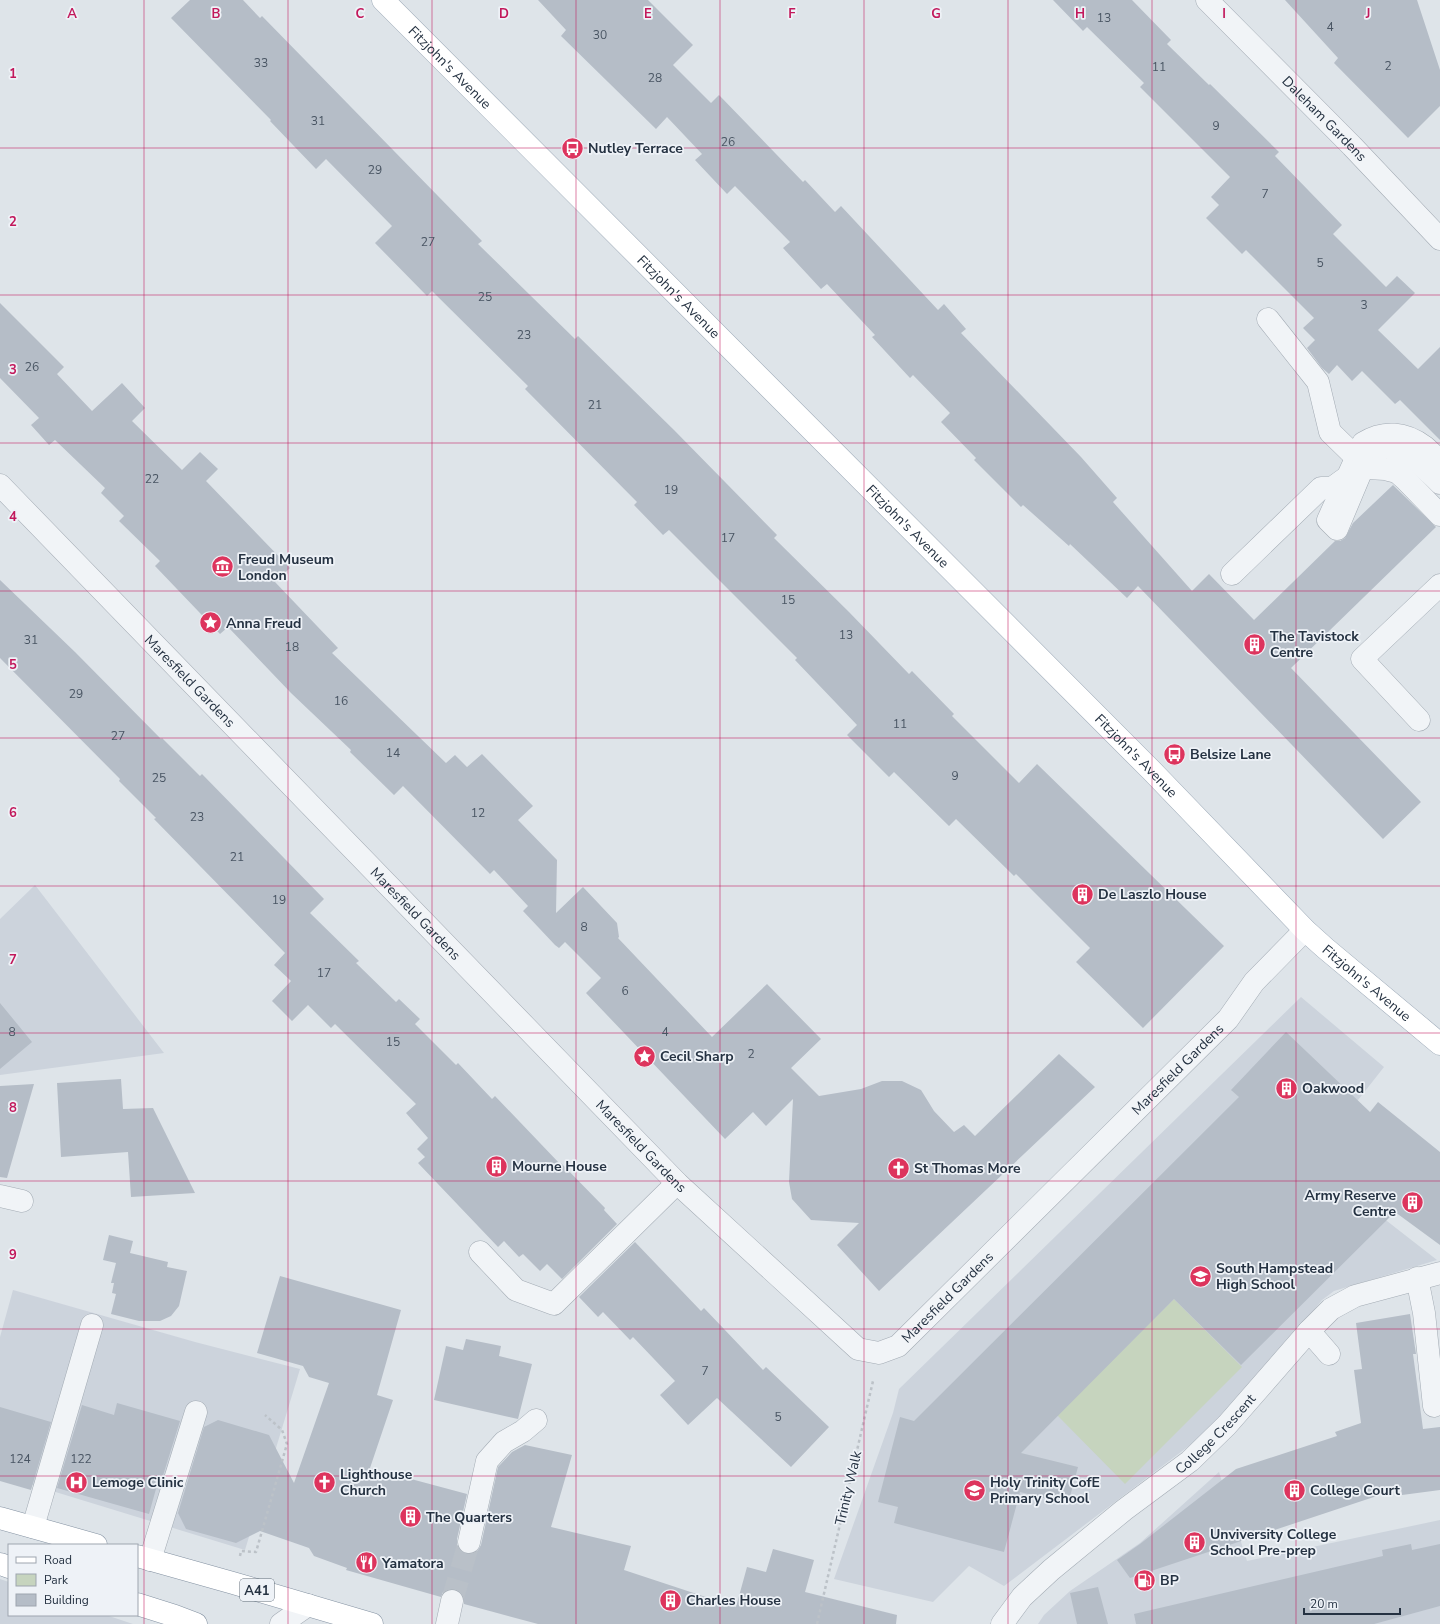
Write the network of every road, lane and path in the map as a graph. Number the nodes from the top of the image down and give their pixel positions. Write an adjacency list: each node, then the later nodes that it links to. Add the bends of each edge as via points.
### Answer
1 (383, 0): 13 (main road, Fitzjohn's Avenue, via 1152,771)
2 (1207, 0): 3 (street, Daleham Gardens)
3 (1440, 239)
4 (1268, 319): 5 (street, via 1318,382 1330,432)
5 (1367, 453): 6 (street, via 1378,435 1392,434 1425,447); 7 (street, via 1378,447 1391,448 1422,466); 9 (street, via 1385,469 1397,472); 10 (street, via 1357,470 1332,488 1321,488)
6 (1440, 462)
7 (1440, 483)
8 (0, 485): 15 (street, Maresfield Gardens)
9 (1440, 515)
10 (1232, 574)
11 (1440, 585): 12 (street, via 1362,659)
12 (1419, 720)
13 (1305, 930): 14 (main road, Fitzjohn's Avenue); 23 (street, Maresfield Gardens, via 1254,982 1228,1019 898,1346)
14 (1440, 1044)
15 (677, 1183): 18 (street, via 554,1304 516,1290); 23 (street, Maresfield Gardens, via 858,1349)
16 (0, 1196): 17 (street)
17 (22, 1201)
18 (480, 1252)
19 (1440, 1273): 20 (street, College Crescent)
20 (1417, 1278): 22 (street, College Crescent, via 1355,1296 1331,1309); 25 (street, via 1424,1313)
21 (92, 1325): 30 (street)
22 (1309, 1331): 24 (street); 44 (street, College Crescent, via 1227,1425 1190,1461 1124,1510 1051,1570 1022,1597)
23 (879, 1353): 43 (path, Trinity Walk)
24 (1329, 1354)
25 (1434, 1406)
26 (196, 1412): 34 (street)
27 (265, 1415): 33 (path, via 282,1430 287,1444 256,1552 241,1551)
28 (536, 1420): 31 (street, via 504,1442 487,1461)
29 (0, 1518): 30 (main road)
30 (33, 1527): 32 (main road)
31 (469, 1542)
32 (92, 1544)
33 (240, 1556)
34 (144, 1558): 37 (main road, A41)
35 (452, 1601): 42 (street)
36 (138, 1604): 38 (main road)
37 (308, 1605): 40 (street); 41 (main road, A41)
38 (178, 1620): 39 (main road)
39 (196, 1624)
40 (281, 1624)
41 (372, 1624)
42 (447, 1624)
43 (817, 1624)
44 (1002, 1624)

